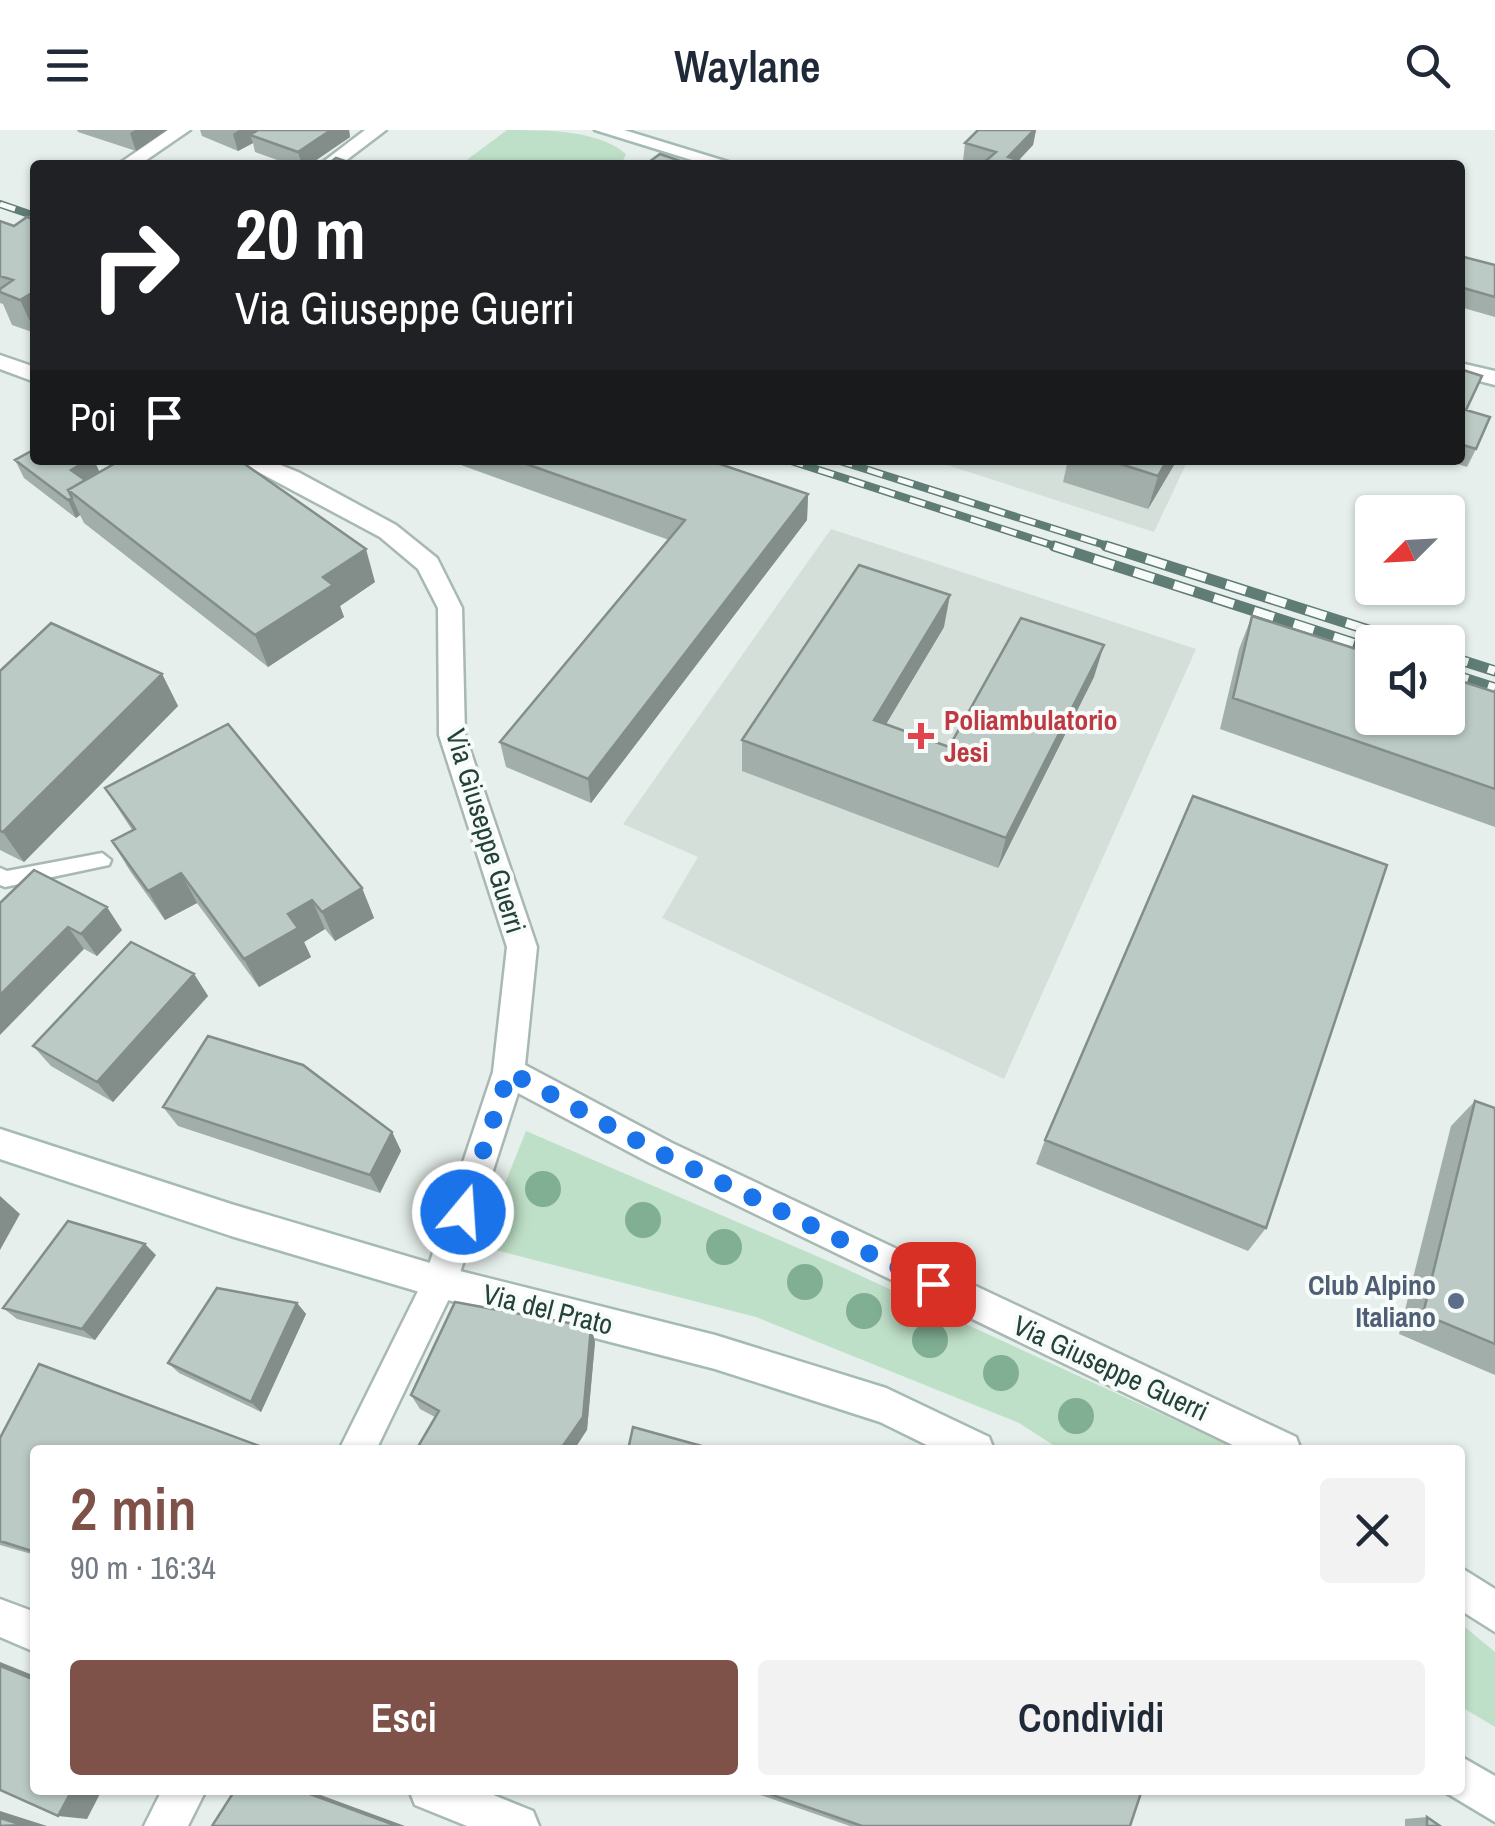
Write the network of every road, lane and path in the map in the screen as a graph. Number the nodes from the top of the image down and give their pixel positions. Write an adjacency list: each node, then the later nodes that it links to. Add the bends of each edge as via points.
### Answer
1 (181, 130): 4 (street)
2 (377, 130): 5 (street)
3 (604, 130): 6 (street)
4 (134, 160)
5 (335, 160)
6 (712, 160)
7 (0, 361): 9 (street)
8 (1465, 369): 10 (street)
9 (30, 373)
10 (1495, 378)
11 (259, 465): 14 (street, Via Giuseppe Guerri, via 388,530 428,564 450,608 452,735 522,946)
12 (102, 860): 13 (lane)
13 (0, 876)
14 (509, 1072): 16 (street, Via Giuseppe Guerri); 19 (street, Via Giuseppe Guerri, via 660,1153)
15 (0, 1144): 16 (street, Via del Prato)
16 (440, 1282): 17 (street, Via Giuseppe Guerri); 18 (street, Via del Prato, via 749,1363 886,1406)
17 (359, 1445)
18 (966, 1445)
19 (1273, 1445)
20 (1465, 1590): 21 (street)
21 (1495, 1614)
22 (0, 1618): 23 (street)
23 (30, 1630)
24 (1465, 1781): 27 (street)
25 (182, 1795): 28 (street)
26 (442, 1795): 29 (street)
27 (1495, 1801)
28 (165, 1826)
29 (518, 1826)

